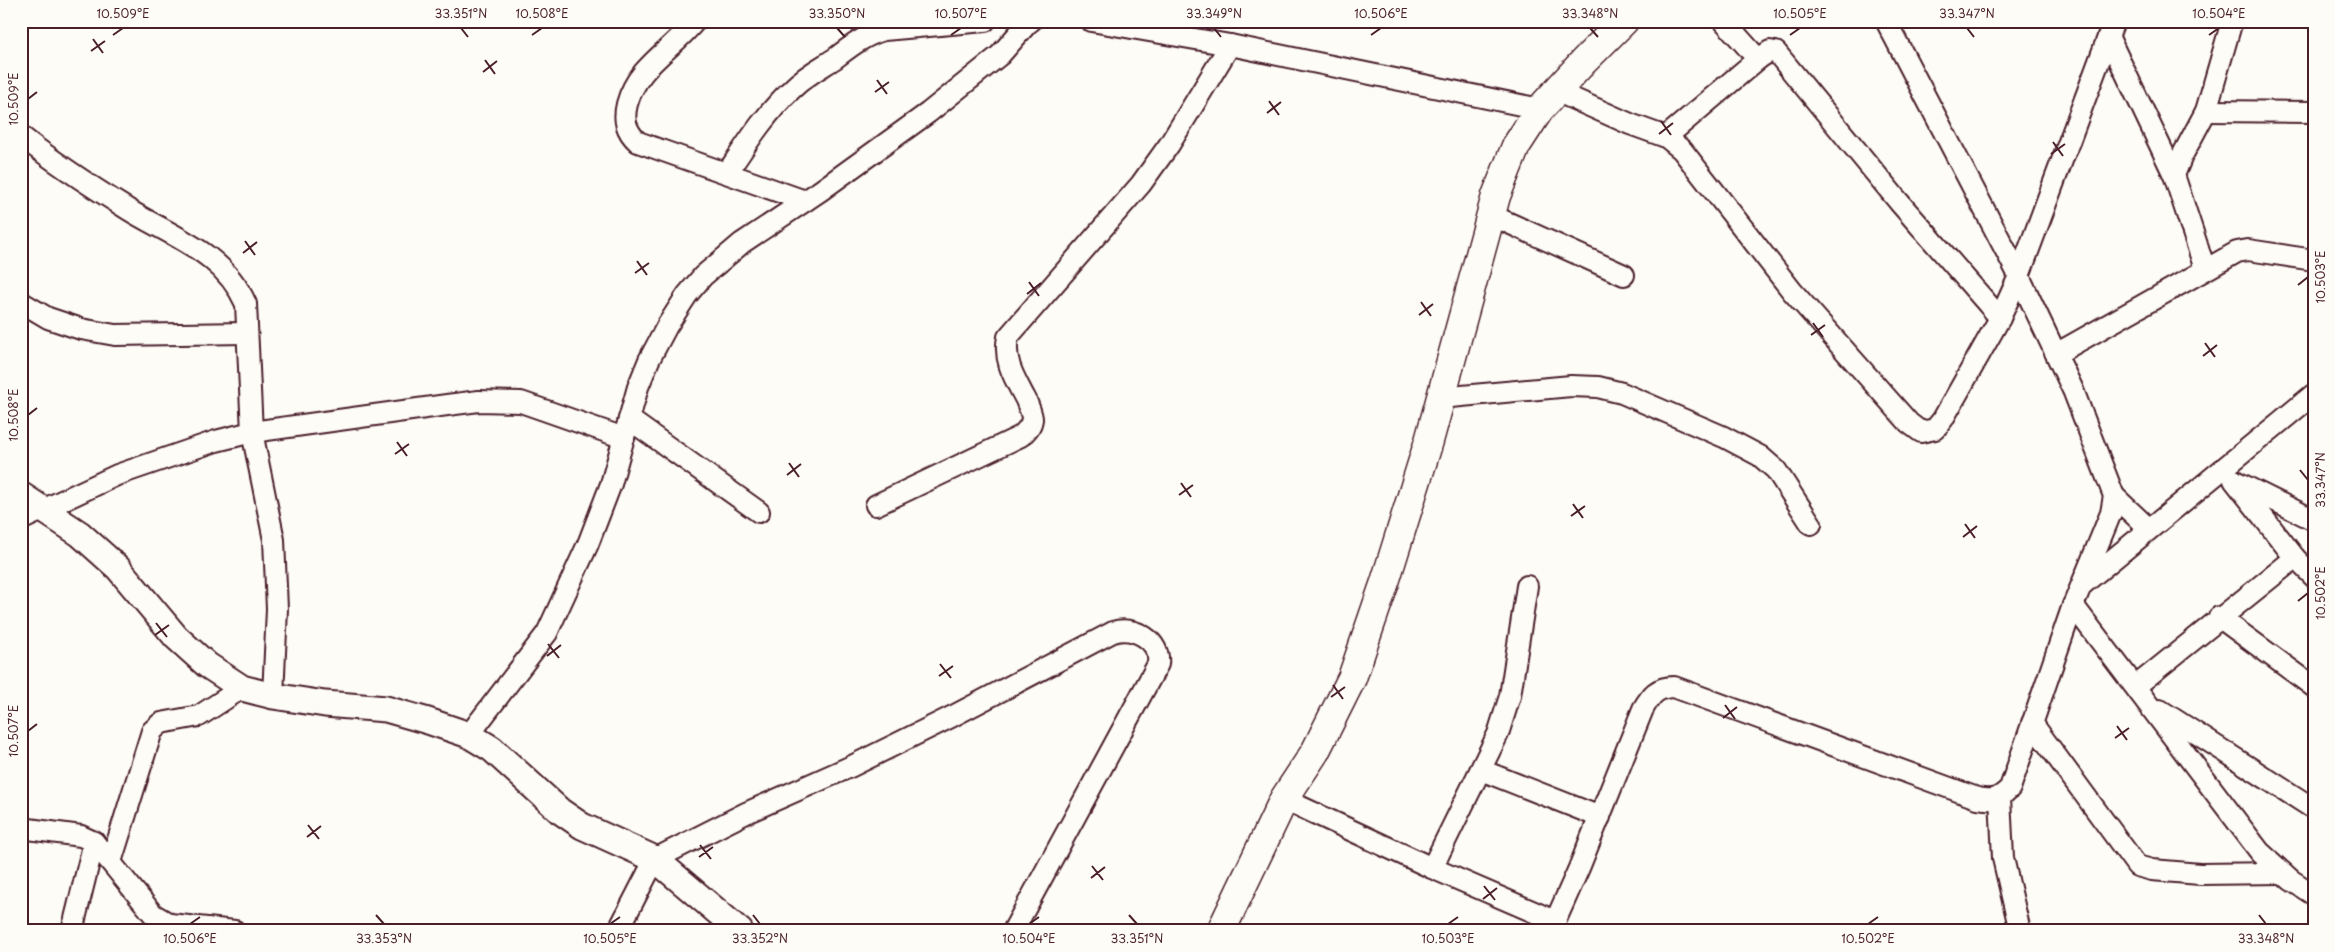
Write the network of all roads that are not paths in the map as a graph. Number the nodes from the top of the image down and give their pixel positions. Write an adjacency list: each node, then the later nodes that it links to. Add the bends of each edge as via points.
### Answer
1 (695, 21): 17 (street, via 642,72 631,90 625,112 626,127 638,142)
2 (985, 21): 17 (street, via 884,30 865,38 789,92 755,129)
3 (1031, 21): 19 (street, via 1000,55 928,113)
4 (1091, 21): 10 (street)
5 (1624, 21): 12 (main road)
6 (1724, 21): 11 (street)
7 (1886, 21): 24 (street)
8 (2232, 21): 13 (street)
9 (2111, 28): 18 (street); 24 (street)
10 (1230, 45): 12 (street); 36 (street, via 1169,145 1141,184 1008,336 1008,361 1030,409 1032,419 1029,428 1021,436)
11 (1758, 59): 16 (street); 26 (street, via 1770,51 1776,52 1899,202)
12 (1548, 100): 16 (street); 20 (main road, via 1516,146)
13 (2206, 111): 14 (street); 18 (street)
14 (2314, 112)
15 (21, 136): 27 (street, via 59,166 198,249 223,268 246,304)
16 (1666, 137): 26 (street, via 1682,150 1792,291 1921,432 1935,429 1943,419)
17 (727, 174): 19 (street)
18 (2174, 175): 22 (street)
19 (805, 201): 31 (street, via 742,243 703,276 667,326 649,360)
20 (1491, 214): 23 (street); 29 (main road)
21 (2314, 260): 22 (street, via 2248,250 2236,252)
22 (2205, 269): 28 (street)
23 (1624, 275)
24 (2019, 276): 26 (street); 28 (street)
25 (21, 302): 27 (street, via 48,318 115,336)
26 (2000, 318)
27 (246, 333): 32 (street)
28 (2056, 354): 35 (street)
29 (1440, 398): 41 (street, via 1571,386 1598,387 1622,393 1760,456 1776,470); 58 (main road, via 1388,573 1352,678 1315,752)
30 (2310, 403): 33 (street)
31 (627, 429): 32 (street, via 506,401 447,405); 38 (street); 55 (street, via 611,484 588,544 547,633)
32 (252, 432): 37 (street, via 117,475); 52 (street, via 274,540 277,609)
33 (2227, 475): 40 (street); 42 (street); 43 (street)
34 (21, 495): 37 (street)
35 (2114, 496): 42 (street); 45 (street, via 2111,513)
36 (876, 505)
37 (44, 509): 39 (street); 51 (street, via 80,534 118,568 176,637 208,665)
38 (759, 512)
39 (21, 520)
40 (2314, 520)
41 (1811, 524)
42 (2149, 529): 45 (street)
43 (2295, 558): 44 (street); 48 (street)
44 (2314, 578)
45 (2081, 585): 47 (street)
46 (1527, 586): 56 (street, via 1510,696 1498,734)
47 (2073, 605): 49 (street); 54 (street)
48 (2219, 617): 49 (street); 50 (street)
49 (2136, 686): 53 (street)
50 (2314, 687)
51 (242, 688): 52 (street); 64 (street, via 199,716 161,723 152,731)
52 (273, 696): 55 (street, via 386,709)
53 (2149, 703): 59 (street); 66 (street, via 2260,852)
54 (2032, 723): 57 (street, via 2010,788); 66 (street, via 2136,866 2200,874)
55 (469, 735): 63 (street, via 492,749 552,804 582,826)
56 (1481, 770): 60 (street); 65 (street)
57 (2000, 797): 60 (street, via 1991,801 1977,798 1674,687 1663,687 1643,709); 75 (street, via 2003,858)
58 (1284, 799): 65 (street); 74 (main road)
59 (2314, 809)
60 (1600, 817): 68 (street)
61 (21, 828): 62 (street, via 81,836)
62 (94, 842): 64 (street); 69 (street)
63 (655, 859): 71 (street); 72 (street); 73 (street, via 953,716 1113,632 1127,630 1156,646 1158,664)
64 (111, 862): 70 (street, via 161,921)
65 (1432, 868): 68 (street)
66 (2283, 873): 67 (street)
67 (2314, 895)
68 (1553, 926)
69 (72, 931)
70 (235, 931)
71 (618, 931)
72 (740, 931)
73 (1013, 931)
74 (1221, 931)
75 (2020, 931)

